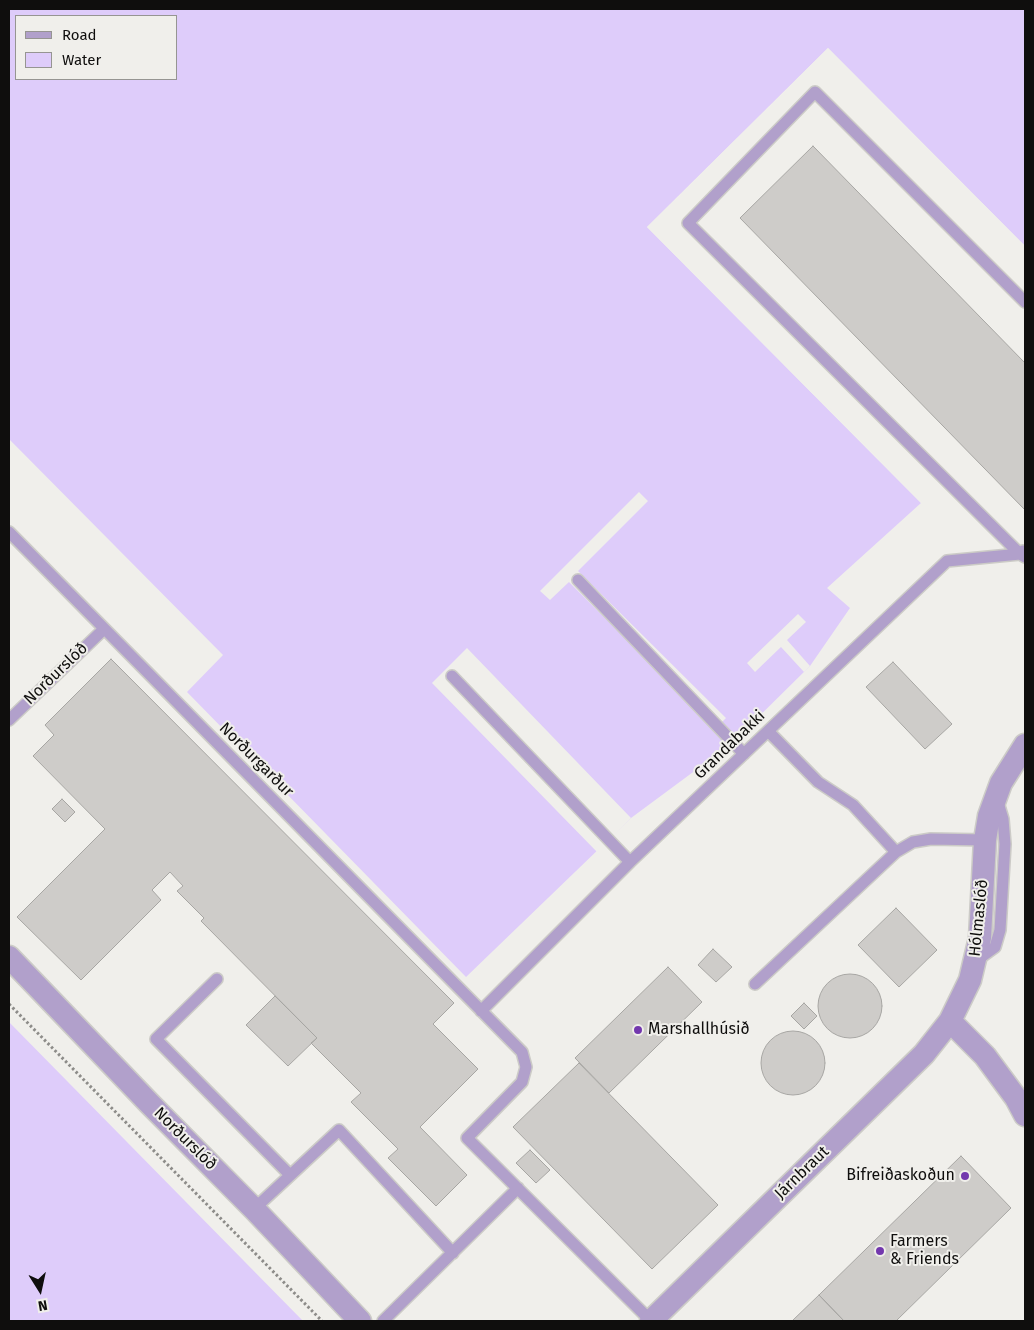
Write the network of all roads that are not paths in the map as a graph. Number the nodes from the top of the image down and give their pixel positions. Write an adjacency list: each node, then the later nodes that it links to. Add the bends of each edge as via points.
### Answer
1 (1025, 302): 3 (lane, via 815,92 688,223)
2 (9, 532): 5 (lane, Norðurgarður)
3 (1023, 553): 8 (lane, Grandabakki, via 947,561)
4 (578, 580): 10 (lane)
5 (104, 629): 7 (lane, Norðurslóð); 19 (lane, Norðurgarður)
6 (452, 676): 14 (lane)
7 (9, 720)
8 (768, 731): 10 (lane, Grandabakki); 13 (lane, via 818,782 853,805)
9 (1025, 745): 11 (street, Hólmaslóð)
10 (744, 754): 14 (lane, Grandabakki)
11 (996, 795): 12 (street, Hólmaslóð); 16 (lane, via 1006,844 1000,930 995,947)
12 (985, 840): 13 (lane, via 931,839 913,842); 16 (street, Hólmaslóð, via 980,938)
13 (896, 852): 18 (lane)
14 (630, 862): 19 (lane, Grandabakki)
15 (9, 958): 24 (street, Norðurslóð)
16 (975, 962): 20 (street, Hólmaslóð)
17 (217, 979): 22 (lane, via 156,1040)
18 (755, 984)
19 (481, 1011): 23 (lane, Norðurgarður, via 522,1052 526,1067 518,1088 467,1138)
20 (950, 1021): 21 (street, via 985,1056); 28 (street, Járnbraut, via 924,1054)
21 (1025, 1115)
22 (290, 1175): 24 (lane); 25 (lane, via 339,1130)
23 (518, 1188): 25 (lane); 28 (lane)
24 (254, 1209): 26 (street, Norðurslóð)
25 (452, 1253): 27 (lane)
26 (360, 1321)
27 (383, 1321)
28 (651, 1321)

